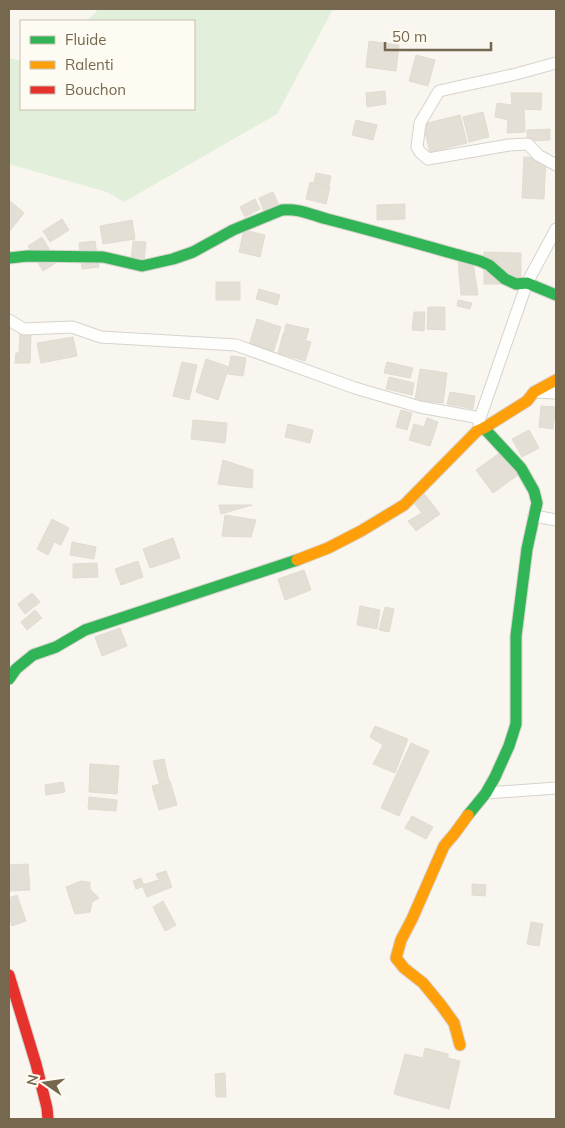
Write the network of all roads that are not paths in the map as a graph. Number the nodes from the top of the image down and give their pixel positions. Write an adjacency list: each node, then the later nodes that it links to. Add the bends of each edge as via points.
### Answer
1 (556, 63): 2 (street, via 438,91 420,123 417,147 428,159 528,144 538,155)
2 (556, 164)
3 (556, 229): 5 (street)
4 (9, 258): 5 (street, via 102,257 142,266 192,252 233,230 290,209 480,261 505,279 516,284)
5 (527, 283): 6 (street); 11 (street)
6 (556, 295)
7 (9, 320): 11 (street, via 24,329 72,328 101,337 236,345 355,388)
8 (556, 380): 9 (street)
9 (534, 392): 10 (street); 11 (street, via 527,401)
10 (556, 393)
11 (480, 425): 12 (street, via 525,476 537,502); 14 (street, via 404,505 361,531 299,559 85,630 33,656 16,668)
12 (534, 516): 13 (street); 16 (street, via 516,636 516,724)
13 (556, 520)
14 (9, 679)
15 (556, 788): 16 (street)
16 (486, 793): 18 (street, via 444,846 396,958 441,1005 454,1023)
17 (9, 975): 19 (street, via 36,1064)
18 (460, 1045)
19 (48, 1119)

